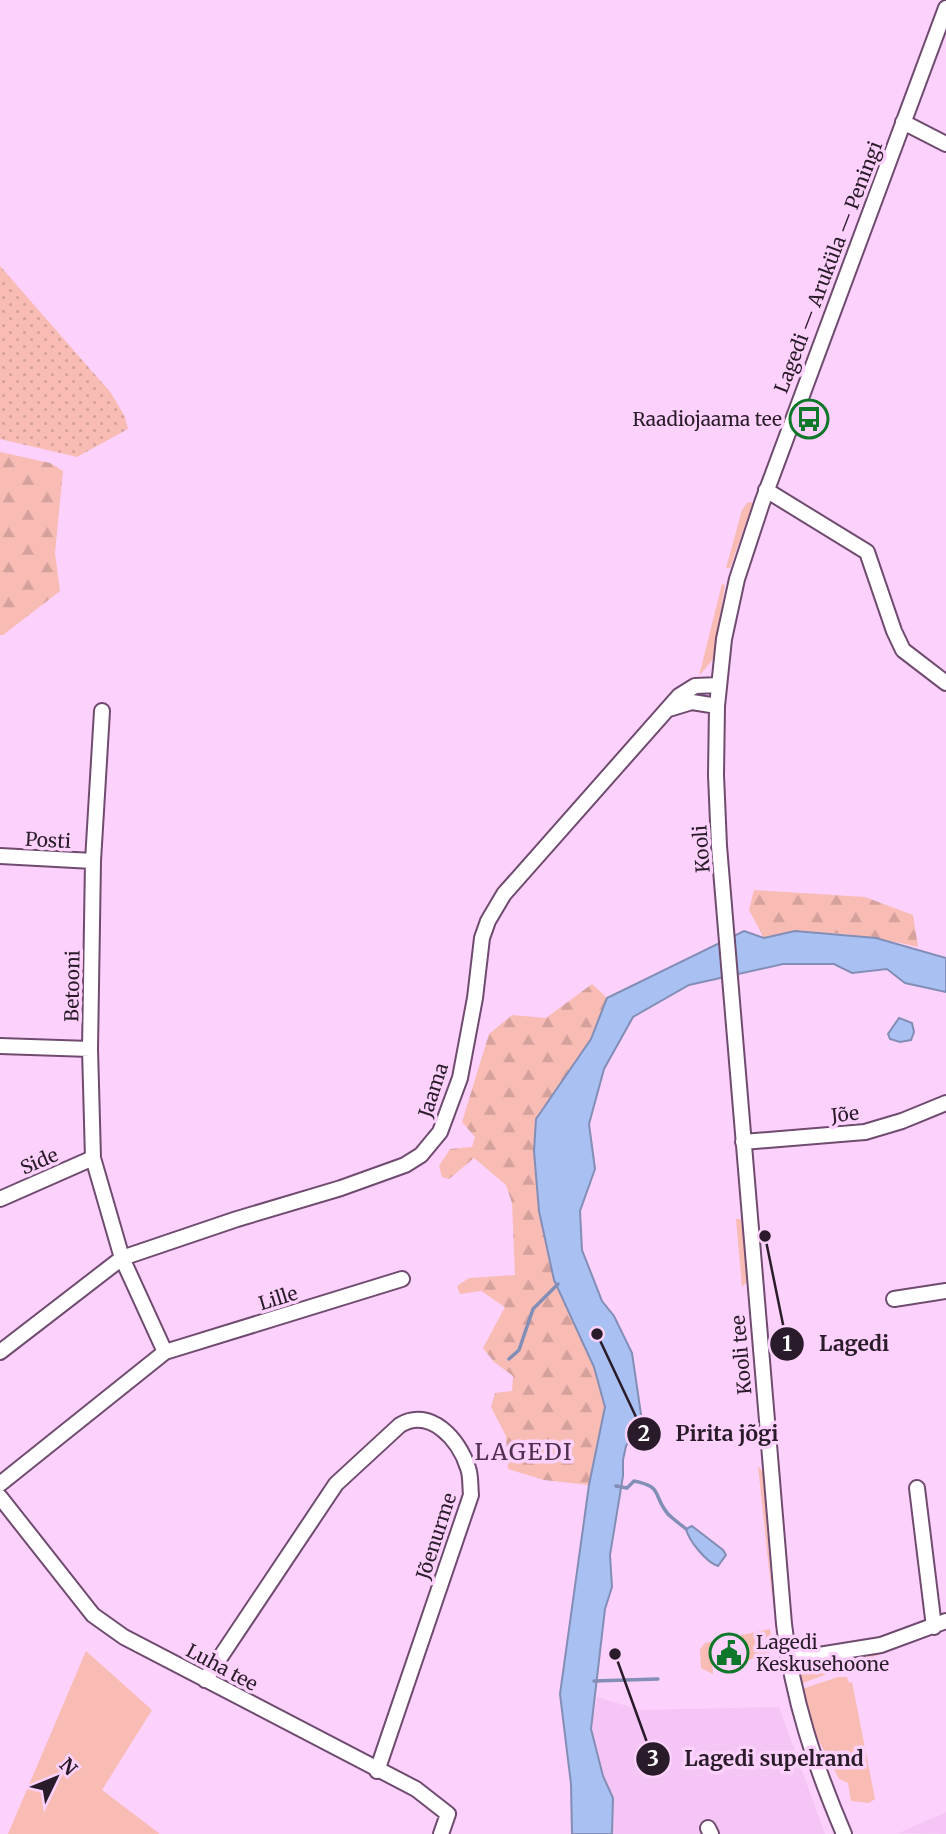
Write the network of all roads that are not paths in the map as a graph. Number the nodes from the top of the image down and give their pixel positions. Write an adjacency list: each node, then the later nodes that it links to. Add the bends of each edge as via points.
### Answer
1 (945, 17): 2 (street, Lagedi — Aruküla — Peningi)
2 (903, 122): 3 (street); 4 (street, Lagedi — Aruküla — Peningi)
3 (946, 144)
4 (766, 490): 5 (street, via 867,552 903,650); 6 (street, Lagedi — Aruküla — Peningi, via 737,579)
5 (946, 683)
6 (719, 685): 7 (street, Lagedi — Aruküla — Peningi); 9 (street, Jaama, via 695,686)
7 (717, 706): 9 (street, via 692,702); 12 (street, Kooli, via 718,822)
8 (102, 711): 11 (street, Betooni)
9 (665, 712): 19 (street, Jaama, via 504,894 488,921 460,1078 440,1132 421,1155 341,1188)
10 (0, 856): 11 (street, Posti)
11 (93, 861): 14 (street, Betooni)
12 (732, 989): 16 (street, Kooli tee)
13 (0, 1046): 14 (street)
14 (90, 1049): 17 (street, Betooni)
15 (946, 1103): 16 (street, Jõe, via 865,1132)
16 (743, 1142): 29 (street, Kooli tee)
17 (93, 1158): 18 (street, Side); 19 (street, Betooni)
18 (0, 1199)
19 (122, 1258): 23 (street, Jaama); 24 (street)
20 (402, 1279): 24 (street, Lille)
21 (946, 1291): 22 (street)
22 (894, 1299)
23 (0, 1352)
24 (165, 1352): 25 (street, Lille)
25 (0, 1484)
26 (917, 1488): 28 (street)
27 (0, 1497): 30 (street, Luha tee, via 93,1615)
28 (940, 1624): 29 (street, via 872,1647)
29 (788, 1660): 33 (street, Kooli tee, via 811,1753)
30 (205, 1680): 31 (street, Luha tee); 31 (street, Jõenurme, via 336,1484 400,1426 410,1419 425,1419 440,1427 463,1454 471,1495)
31 (377, 1771): 32 (street, Luha tee, via 416,1789 448,1814)
32 (441, 1834)
33 (844, 1834)

